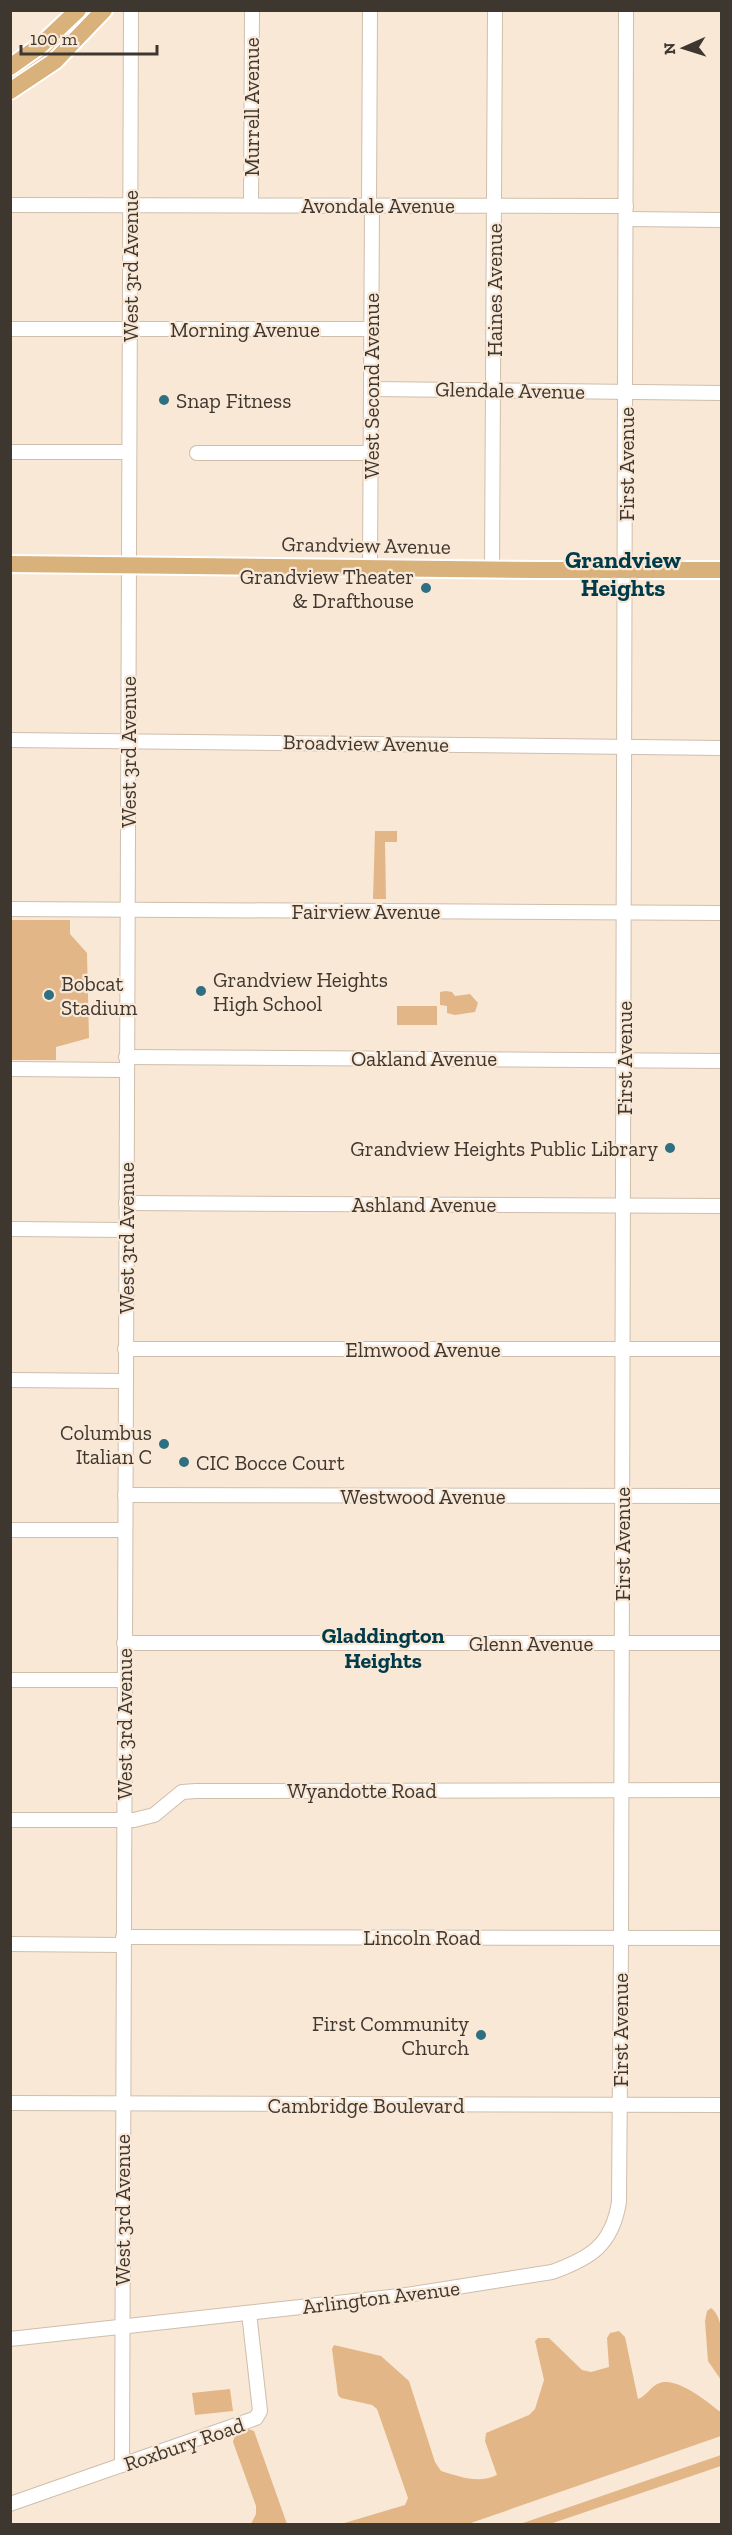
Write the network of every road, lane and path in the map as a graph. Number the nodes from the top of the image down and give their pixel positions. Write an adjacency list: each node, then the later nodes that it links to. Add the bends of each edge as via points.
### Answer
1 (78, 10): 8 (main road, via 41,45)
2 (104, 10): 9 (main road, via 55,61)
3 (131, 10): 10 (street, West 3rd Avenue)
4 (252, 10): 11 (street, Murrell Avenue)
5 (370, 10): 13 (street, West Second Avenue)
6 (495, 10): 14 (street, Haines Avenue)
7 (627, 10): 15 (street, First Avenue)
8 (10, 67)
9 (10, 91)
10 (130, 204): 11 (street, Avondale Avenue); 12 (street, Avondale Avenue); 18 (street, West 3rd Avenue)
11 (251, 204): 13 (street, Avondale Avenue)
12 (10, 205)
13 (370, 205): 14 (street, Avondale Avenue); 19 (street, West Second Avenue)
14 (494, 205): 15 (street, Avondale Avenue); 21 (street, Haines Avenue)
15 (626, 213): 16 (street, Avondale Avenue); 22 (street, First Avenue)
16 (722, 220)
17 (10, 329): 18 (street, Morning Avenue)
18 (130, 329): 19 (street, Morning Avenue); 25 (street, West 3rd Avenue)
19 (371, 329): 20 (street, West Second Avenue)
20 (371, 388): 21 (street, Glendale Avenue); 27 (street, West Second Avenue)
21 (493, 389): 22 (street, Glendale Avenue); 31 (street, Haines Avenue)
22 (626, 391): 23 (street, Glendale Avenue); 32 (street, First Avenue)
23 (722, 393)
24 (10, 452): 25 (street)
25 (129, 452): 29 (street, West 3rd Avenue)
26 (197, 453): 27 (street)
27 (371, 453): 30 (street, West Second Avenue)
28 (10, 564): 29 (main road, Grandview Avenue)
29 (129, 566): 30 (main road, Grandview Avenue); 35 (street, West 3rd Avenue)
30 (370, 568): 31 (main road, Grandview Avenue)
31 (492, 569): 32 (main road, Grandview Avenue)
32 (626, 570): 33 (main road, Grandview Avenue); 36 (street, First Avenue)
33 (722, 570)
34 (10, 740): 35 (street, Broadview Avenue)
35 (128, 741): 36 (street, Broadview Avenue); 39 (street, West 3rd Avenue)
36 (625, 746): 37 (street, Broadview Avenue); 40 (street, First Avenue)
37 (722, 748)
38 (10, 909): 39 (street, Fairview Avenue)
39 (127, 910): 40 (street, Fairview Avenue); 44 (street, West 3rd Avenue)
40 (624, 913): 41 (street, Fairview Avenue); 42 (street, First Avenue)
41 (722, 913)
42 (624, 1060): 43 (street, Oakland Avenue); 44 (street, Oakland Avenue); 47 (street, First Avenue)
43 (722, 1060)
44 (126, 1063): 45 (street, Oakland Avenue); 46 (street, West 3rd Avenue)
45 (10, 1069)
46 (126, 1203): 47 (street, Ashland Avenue); 50 (street, West 3rd Avenue)
47 (623, 1206): 48 (street, Ashland Avenue); 52 (street, First Avenue)
48 (722, 1206)
49 (10, 1229): 50 (street)
50 (126, 1230): 51 (street, West 3rd Avenue)
51 (125, 1349): 52 (street, Elmwood Avenue); 55 (street, West 3rd Avenue)
52 (622, 1349): 53 (street, Elmwood Avenue); 57 (street, First Avenue)
53 (722, 1349)
54 (10, 1380): 55 (street)
55 (125, 1381): 56 (street, West 3rd Avenue)
56 (125, 1496): 57 (street, Westwood Avenue); 60 (street, West 3rd Avenue)
57 (622, 1496): 58 (street, Westwood Avenue); 62 (street, First Avenue)
58 (722, 1496)
59 (10, 1530): 60 (street)
60 (124, 1530): 61 (street, West 3rd Avenue)
61 (124, 1643): 62 (street, Glenn Avenue); 65 (street, West 3rd Avenue)
62 (621, 1643): 63 (street, Glenn Avenue); 66 (street, First Avenue)
63 (722, 1643)
64 (10, 1680): 65 (street)
65 (124, 1680): 69 (street, West 3rd Avenue)
66 (621, 1790): 67 (street, Wyandotte Road); 69 (street, Wyandotte Road, via 196,1791 182,1792 154,1815); 70 (street, First Avenue)
67 (722, 1791)
68 (10, 1820): 69 (street, Wyandotte Road)
69 (123, 1820): 72 (street, West 3rd Avenue)
70 (621, 1937): 71 (street, Lincoln Road); 72 (street, Lincoln Road); 77 (street, First Avenue)
71 (722, 1938)
72 (122, 1941): 73 (street, Lincoln Road); 75 (street, West 3rd Avenue)
73 (10, 1944)
74 (10, 2103): 75 (street, Cambridge Boulevard)
75 (123, 2104): 77 (street, Cambridge Boulevard); 79 (street, West 3rd Avenue)
76 (722, 2105): 77 (street, Cambridge Boulevard)
77 (620, 2106): 78 (street, Arlington Avenue, via 616,2218 605,2241 575,2264 552,2272 468,2286)
78 (249, 2313): 79 (street, Arlington Avenue); 81 (street, Roxbury Road, via 260,2411 256,2418)
79 (122, 2327): 80 (street, Arlington Avenue); 81 (street, West 3rd Avenue)
80 (10, 2339)
81 (122, 2465): 82 (street, Roxbury Road)
82 (10, 2504)

